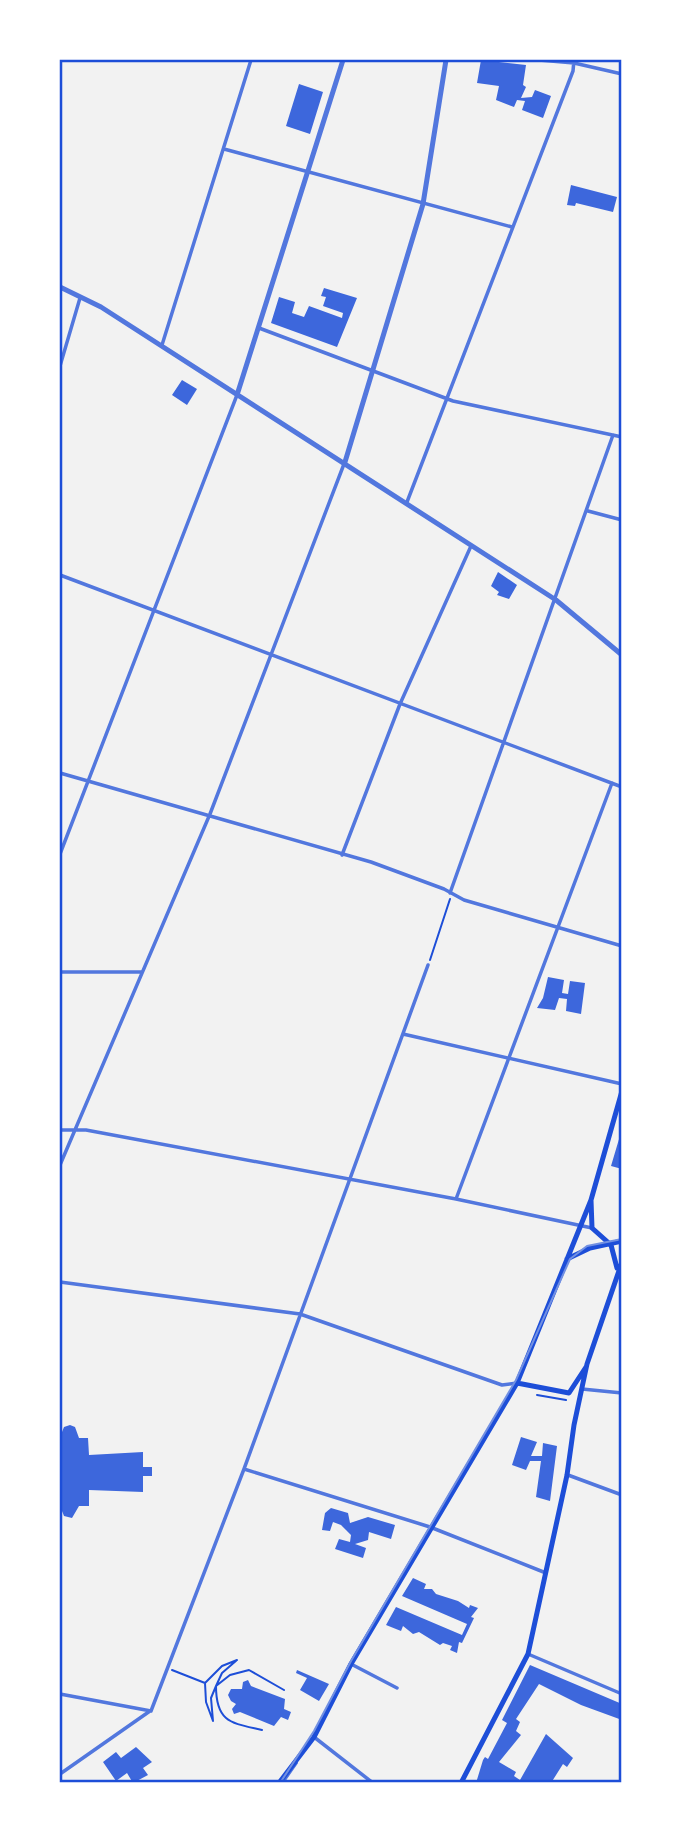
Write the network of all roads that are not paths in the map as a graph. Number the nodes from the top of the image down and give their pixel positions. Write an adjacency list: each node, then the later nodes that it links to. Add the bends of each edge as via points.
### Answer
1 (251, 60): 7 (street)
2 (343, 60): 8 (street)
3 (446, 60): 9 (street)
4 (539, 60): 5 (street)
5 (574, 61): 6 (street); 10 (street)
6 (621, 74)
7 (224, 149): 8 (street); 14 (street)
8 (308, 173): 9 (street); 13 (street)
9 (423, 204): 10 (street); 16 (street)
10 (513, 227): 18 (street)
11 (60, 287): 12 (street)
12 (81, 296): 14 (street); 15 (street)
13 (259, 328): 16 (street); 17 (street)
14 (161, 345): 17 (street)
15 (60, 366)
16 (374, 370): 18 (street); 21 (street)
17 (237, 395): 21 (street); 28 (street)
18 (448, 399): 19 (street); 22 (street)
19 (614, 435): 20 (street); 23 (street)
20 (621, 437)
21 (345, 462): 22 (street); 29 (street)
22 (407, 502): 25 (street)
23 (588, 511): 24 (street); 27 (street)
24 (621, 520)
25 (472, 544): 27 (street); 31 (street)
26 (60, 575): 28 (street)
27 (556, 600): 30 (street); 32 (street)
28 (153, 611): 29 (street); 34 (street)
29 (270, 654): 31 (street); 37 (street)
30 (621, 655)
31 (400, 704): 32 (street); 39 (street)
32 (503, 742): 35 (street); 40 (street)
33 (60, 774): 34 (street)
34 (88, 781): 37 (street); 38 (street)
35 (612, 783): 36 (street); 41 (street)
36 (621, 787)
37 (210, 814): 39 (street); 45 (street)
38 (60, 854)
39 (341, 855): 40 (street)
40 (450, 893): 41 (street)
41 (558, 928): 42 (street); 47 (street)
42 (621, 946)
43 (428, 965): 46 (street)
44 (60, 972): 45 (street)
45 (141, 972): 51 (street)
46 (402, 1034): 47 (street); 53 (street)
47 (510, 1058): 48 (street); 54 (street)
48 (621, 1084)
49 (621, 1091): 55 (main road)
50 (60, 1130): 51 (street)
51 (74, 1130): 52 (street); 53 (street)
52 (60, 1165)
53 (348, 1179): 54 (street); 64 (street)
54 (456, 1199): 56 (street)
55 (590, 1200): 56 (main road); 57 (main road)
56 (581, 1224): 57 (street); 60 (main road)
57 (592, 1228): 59 (main road)
58 (621, 1241): 59 (main road)
59 (611, 1245): 60 (main road, via 590,1248); 62 (main road)
60 (567, 1259): 66 (main road)
61 (621, 1262): 62 (main road)
62 (617, 1269): 65 (main road)
63 (60, 1282): 64 (street)
64 (299, 1314): 66 (street, via 502,1385); 69 (street)
65 (587, 1364): 66 (main road, via 569,1393); 67 (main road)
66 (517, 1383): 72 (main road)
67 (582, 1389): 68 (street); 70 (main road)
68 (621, 1393)
69 (244, 1469): 72 (street); 79 (street)
70 (567, 1475): 71 (street); 73 (main road)
71 (621, 1495)
72 (430, 1527): 73 (street); 75 (main road)
73 (547, 1573): 74 (main road)
74 (528, 1654): 78 (street); 84 (main road)
75 (351, 1664): 76 (street); 80 (main road)
76 (397, 1688)
77 (60, 1694): 79 (street)
78 (621, 1694)
79 (150, 1711): 81 (street)
80 (314, 1737): 82 (main road); 83 (street)
81 (60, 1774)
82 (281, 1783)
83 (373, 1783)
84 (461, 1783)

